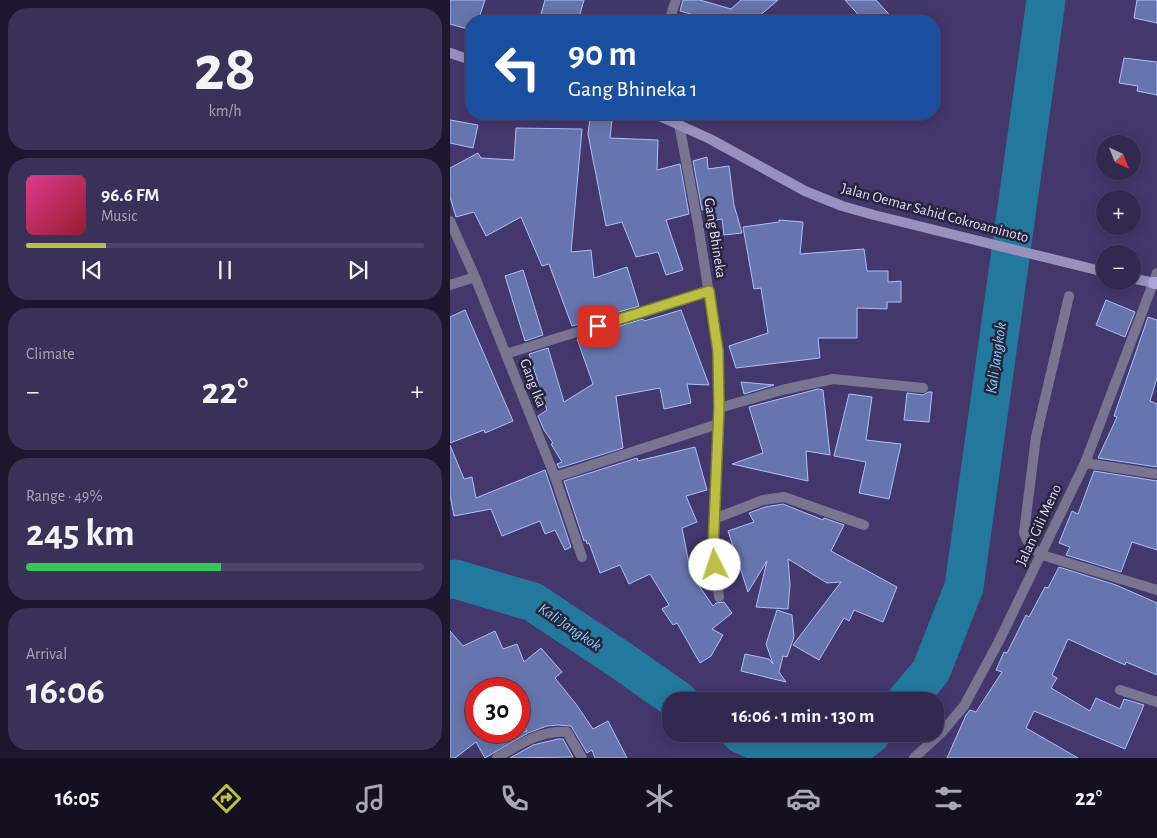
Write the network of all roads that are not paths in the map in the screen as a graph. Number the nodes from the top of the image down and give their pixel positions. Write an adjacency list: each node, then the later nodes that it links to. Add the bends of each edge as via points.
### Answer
1 (676, 0): 2 (street)
2 (671, 15)
3 (450, 54): 4 (street)
4 (465, 58)
5 (669, 120): 6 (street, Jalan Oemar Sahid Cokroaminoto)
6 (679, 124): 8 (street, Jalan Oemar Sahid Cokroaminoto, via 804,191 842,206); 13 (street, Gang Bhineka)
7 (450, 221): 9 (street, Gang Ika)
8 (1096, 270)
9 (475, 277): 12 (street); 15 (street, Gang Ika)
10 (1141, 279): 11 (street)
11 (1156, 280): 19 (street, Jalan Gili Meno)
12 (450, 285)
13 (709, 291): 15 (street); 17 (street, Gang Bhineka, via 718,351)
14 (1069, 296): 24 (street, via 1036,437 1024,533 1033,550)
15 (506, 354): 21 (street, Gang Ika)
16 (923, 388): 17 (street, via 833,379)
17 (719, 408): 18 (street, Gang Bhineka)
18 (718, 424): 21 (street); 22 (street, Gang Bhineka)
19 (1085, 463): 20 (street); 24 (street, Jalan Gili Meno)
20 (1157, 474)
21 (555, 477): 25 (street, Gang Ika)
22 (714, 519): 23 (street, via 763,500 784,496); 27 (street, Gang Bhineka, via 713,550)
23 (864, 526)
24 (1042, 555): 26 (street); 32 (street, Jalan Gili Meno, via 964,706)
25 (582, 557)
26 (1157, 590)
27 (719, 597)
28 (1120, 690): 29 (street)
29 (1157, 702)
30 (497, 758): 31 (street, via 514,747 558,731 568,732)
31 (582, 758)
32 (914, 758)

